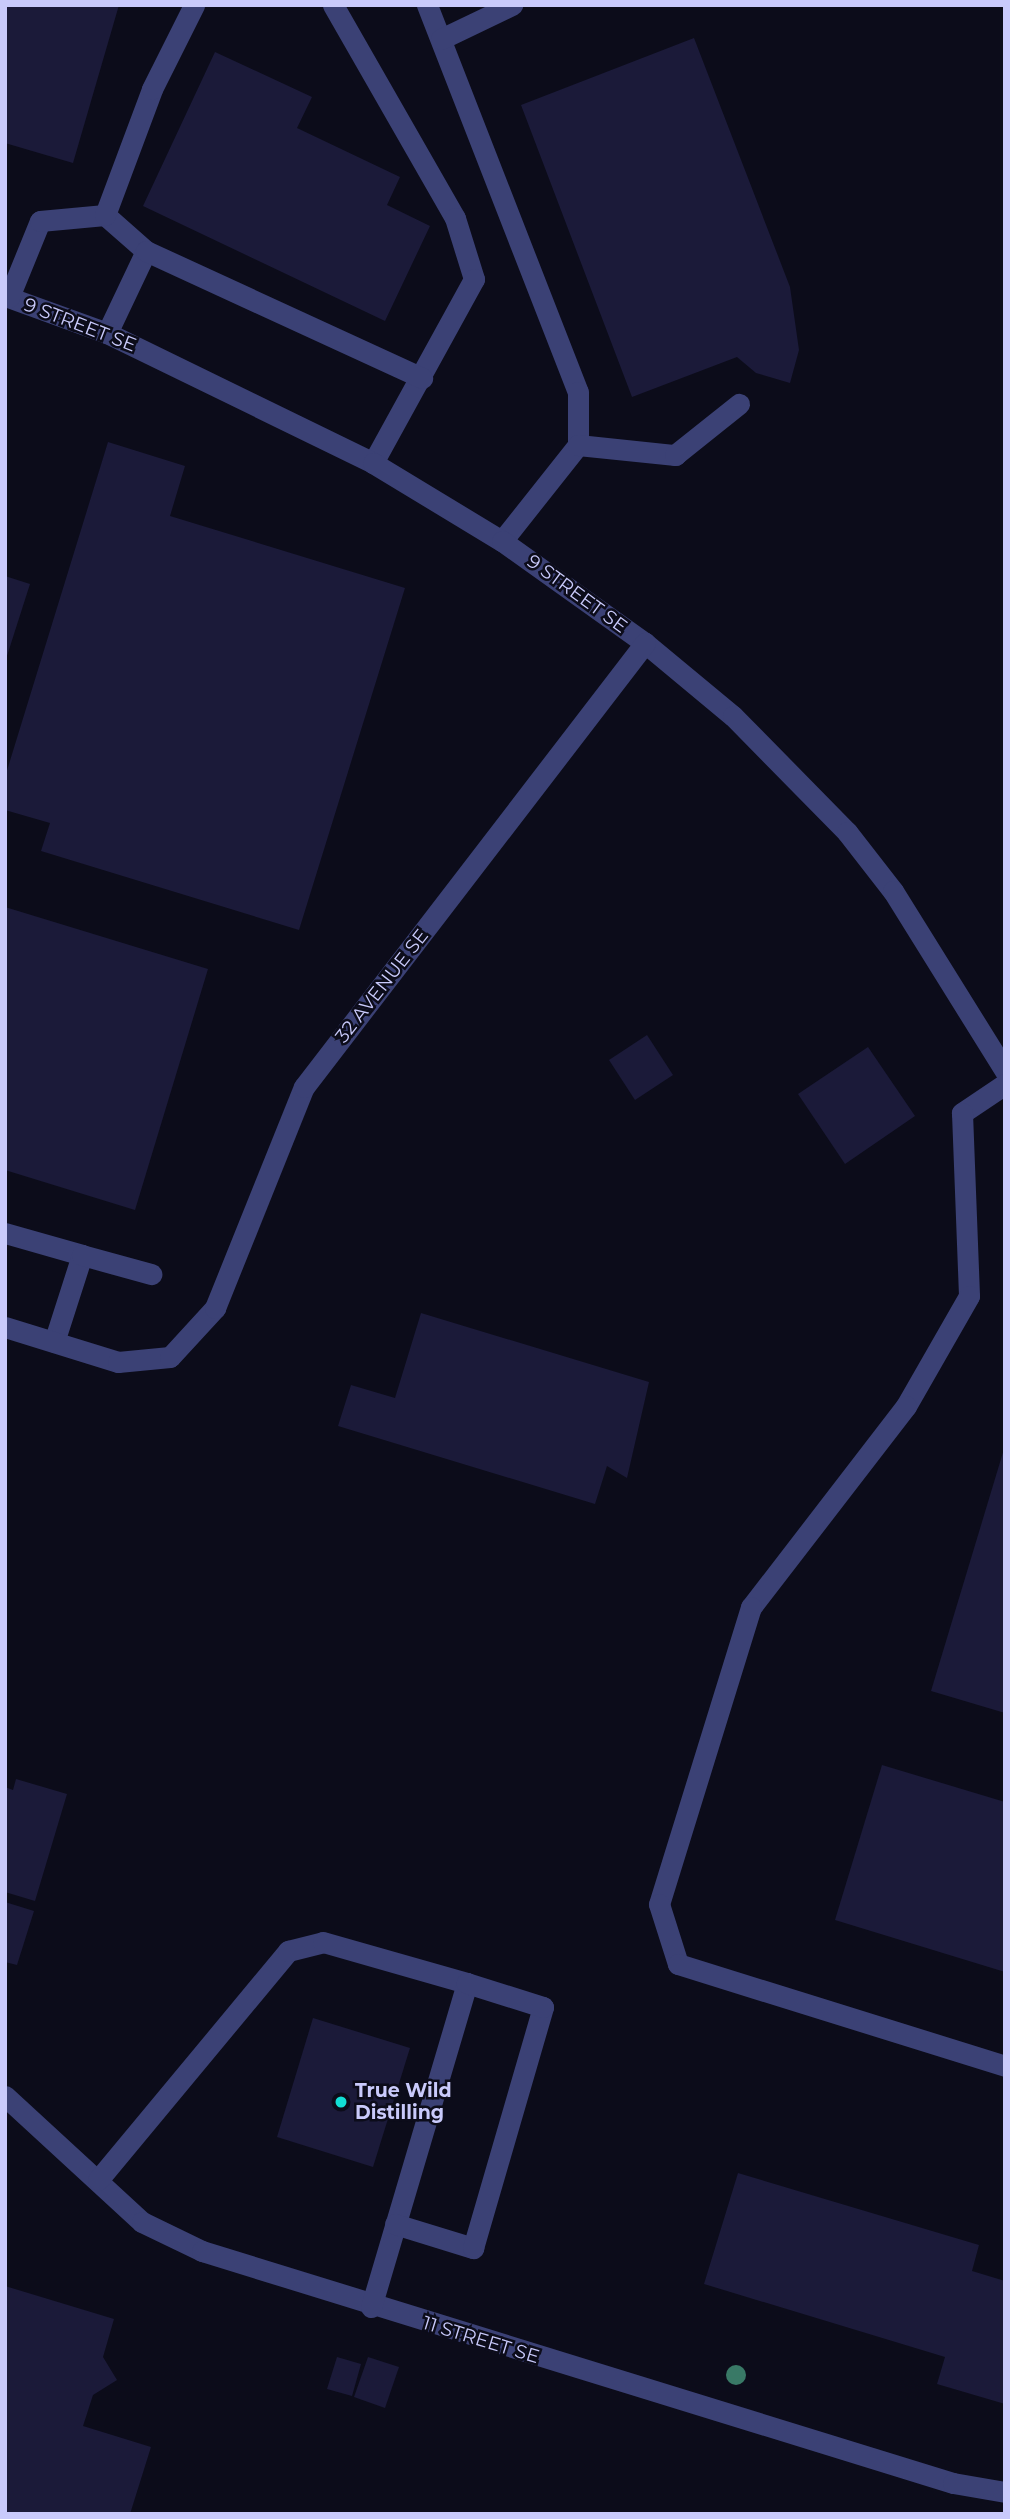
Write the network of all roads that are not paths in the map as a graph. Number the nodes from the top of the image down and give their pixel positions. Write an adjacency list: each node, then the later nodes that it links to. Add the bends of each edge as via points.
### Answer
1 (194, 5): 6 (street, via 152,89)
2 (333, 5): 10 (street, via 455,218 474,279)
3 (427, 5): 5 (street)
4 (512, 5): 5 (street)
5 (441, 39): 12 (street, via 578,392)
6 (105, 215): 7 (street); 8 (street, via 40,220)
7 (146, 251): 9 (street); 10 (street)
8 (7, 296): 9 (street, 9 STREET SE)
9 (107, 333): 13 (street, 9 STREET SE)
10 (422, 378): 13 (street)
11 (739, 404): 12 (street, via 675,455)
12 (578, 445): 14 (street)
13 (373, 463): 14 (street, 9 STREET SE)
14 (502, 541): 15 (street, 9 STREET SE)
15 (645, 643): 16 (street, 9 STREET SE, via 733,716 847,832 893,891); 22 (street, 32 AVENUE SE, via 304,1087 215,1308 170,1357 118,1362)
16 (1005, 1071)
17 (1005, 1084): 24 (street, via 962,1113 969,1296 906,1406 751,1607 659,1904 678,1964)
18 (5, 1233): 19 (street)
19 (82, 1255): 20 (street); 22 (street)
20 (151, 1273)
21 (5, 1327): 22 (street)
22 (54, 1342)
23 (467, 1983): 26 (street, via 323,1942 288,1951); 27 (street); 27 (street, via 543,2007 473,2248)
24 (1005, 2066)
25 (5, 2096): 26 (street, 11 STREET SE)
26 (98, 2180): 28 (street, 11 STREET SE, via 142,2222 202,2251)
27 (395, 2224): 28 (street)
28 (371, 2307): 29 (street, 11 STREET SE, via 953,2483)
29 (1005, 2492)

